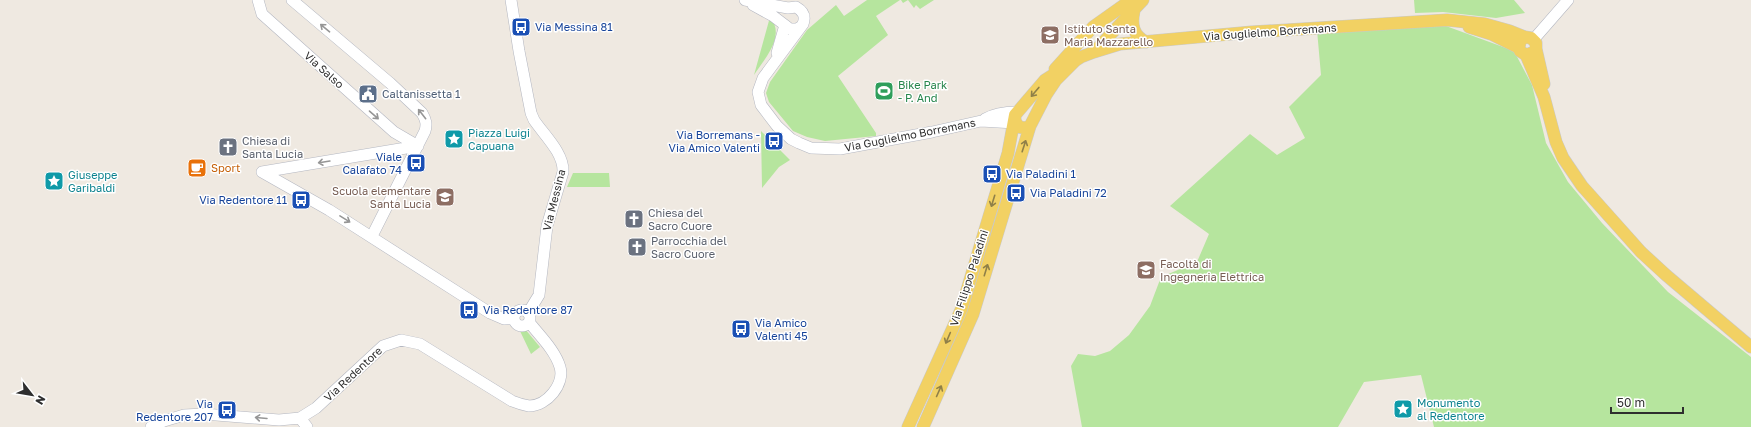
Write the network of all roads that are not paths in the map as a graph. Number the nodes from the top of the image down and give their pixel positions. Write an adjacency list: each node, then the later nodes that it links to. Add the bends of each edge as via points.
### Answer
1 (258, 0): 21 (main road, Via Salso, one-way to 21, via 262,14 394,132)
2 (292, 0): 21 (main road, one-way to 2, via 427,125 422,113)
3 (511, 0): 23 (main road, Via Messina, via 531,113 559,154 563,166 547,226 540,288)
4 (744, 0): 8 (main road); 9 (main road)
5 (1143, 0): 7 (main road)
6 (1568, 0): 14 (main road)
7 (1130, 5): 11 (main road, via 1108,24); 12 (main road, via 1134,31); 18 (main road, via 1093,27)
8 (788, 8): 9 (main road, via 784,14); 10 (main road, via 796,8 802,12 804,20)
9 (784, 24): 10 (main road, via 793,29); 16 (main road)
10 (800, 27): 16 (main road, Via Guglielmo Borremans)
11 (1108, 36): 13 (main road); 15 (main road)
12 (1146, 42): 13 (main road, Via Guglielmo Borremans); 14 (main road, Via Guglielmo Borremans, via 1276,30 1448,20)
13 (1120, 44): 15 (main road, Via Guglielmo Borremans)
14 (1528, 46): 24 (main road, via 1545,82 1544,97 1556,142 1563,158 1582,186 1641,252)
15 (1094, 52): 17 (main road, Via Guglielmo Borremans)
16 (775, 61): 19 (main road, Via Guglielmo Borremans, via 760,85 758,92 761,105 784,134 811,148 852,147 981,121)
17 (1075, 61): 18 (main road); 20 (main road, Via Filippo Paladini, via 1056,80)
18 (1045, 80): 19 (main road, one-way to 19)
19 (1016, 117): 20 (main road, via 1022,128); 20 (main road, via 1026,109 1031,112); 27 (main road, Via Filippo Paladini, one-way to 27, via 1008,154 961,310)
20 (1032, 123): 28 (main road, Via Filippo Paladini, one-way to 20, via 973,314)
21 (418, 146): 22 (main road); 22 (main road, one-way to 22, via 262,172)
22 (372, 236): 23 (main road, via 490,313 504,319 514,318 516,312 522,310)
23 (528, 317): 25 (main road, Via Redentore, via 560,368 558,386 539,403 531,406 512,401 420,344 401,340 383,346)
24 (1751, 347)
25 (303, 423): 26 (main road, Via Redentore, one-way to 26, via 204,414 184,415)
26 (151, 427)
27 (908, 427)
28 (923, 427)

